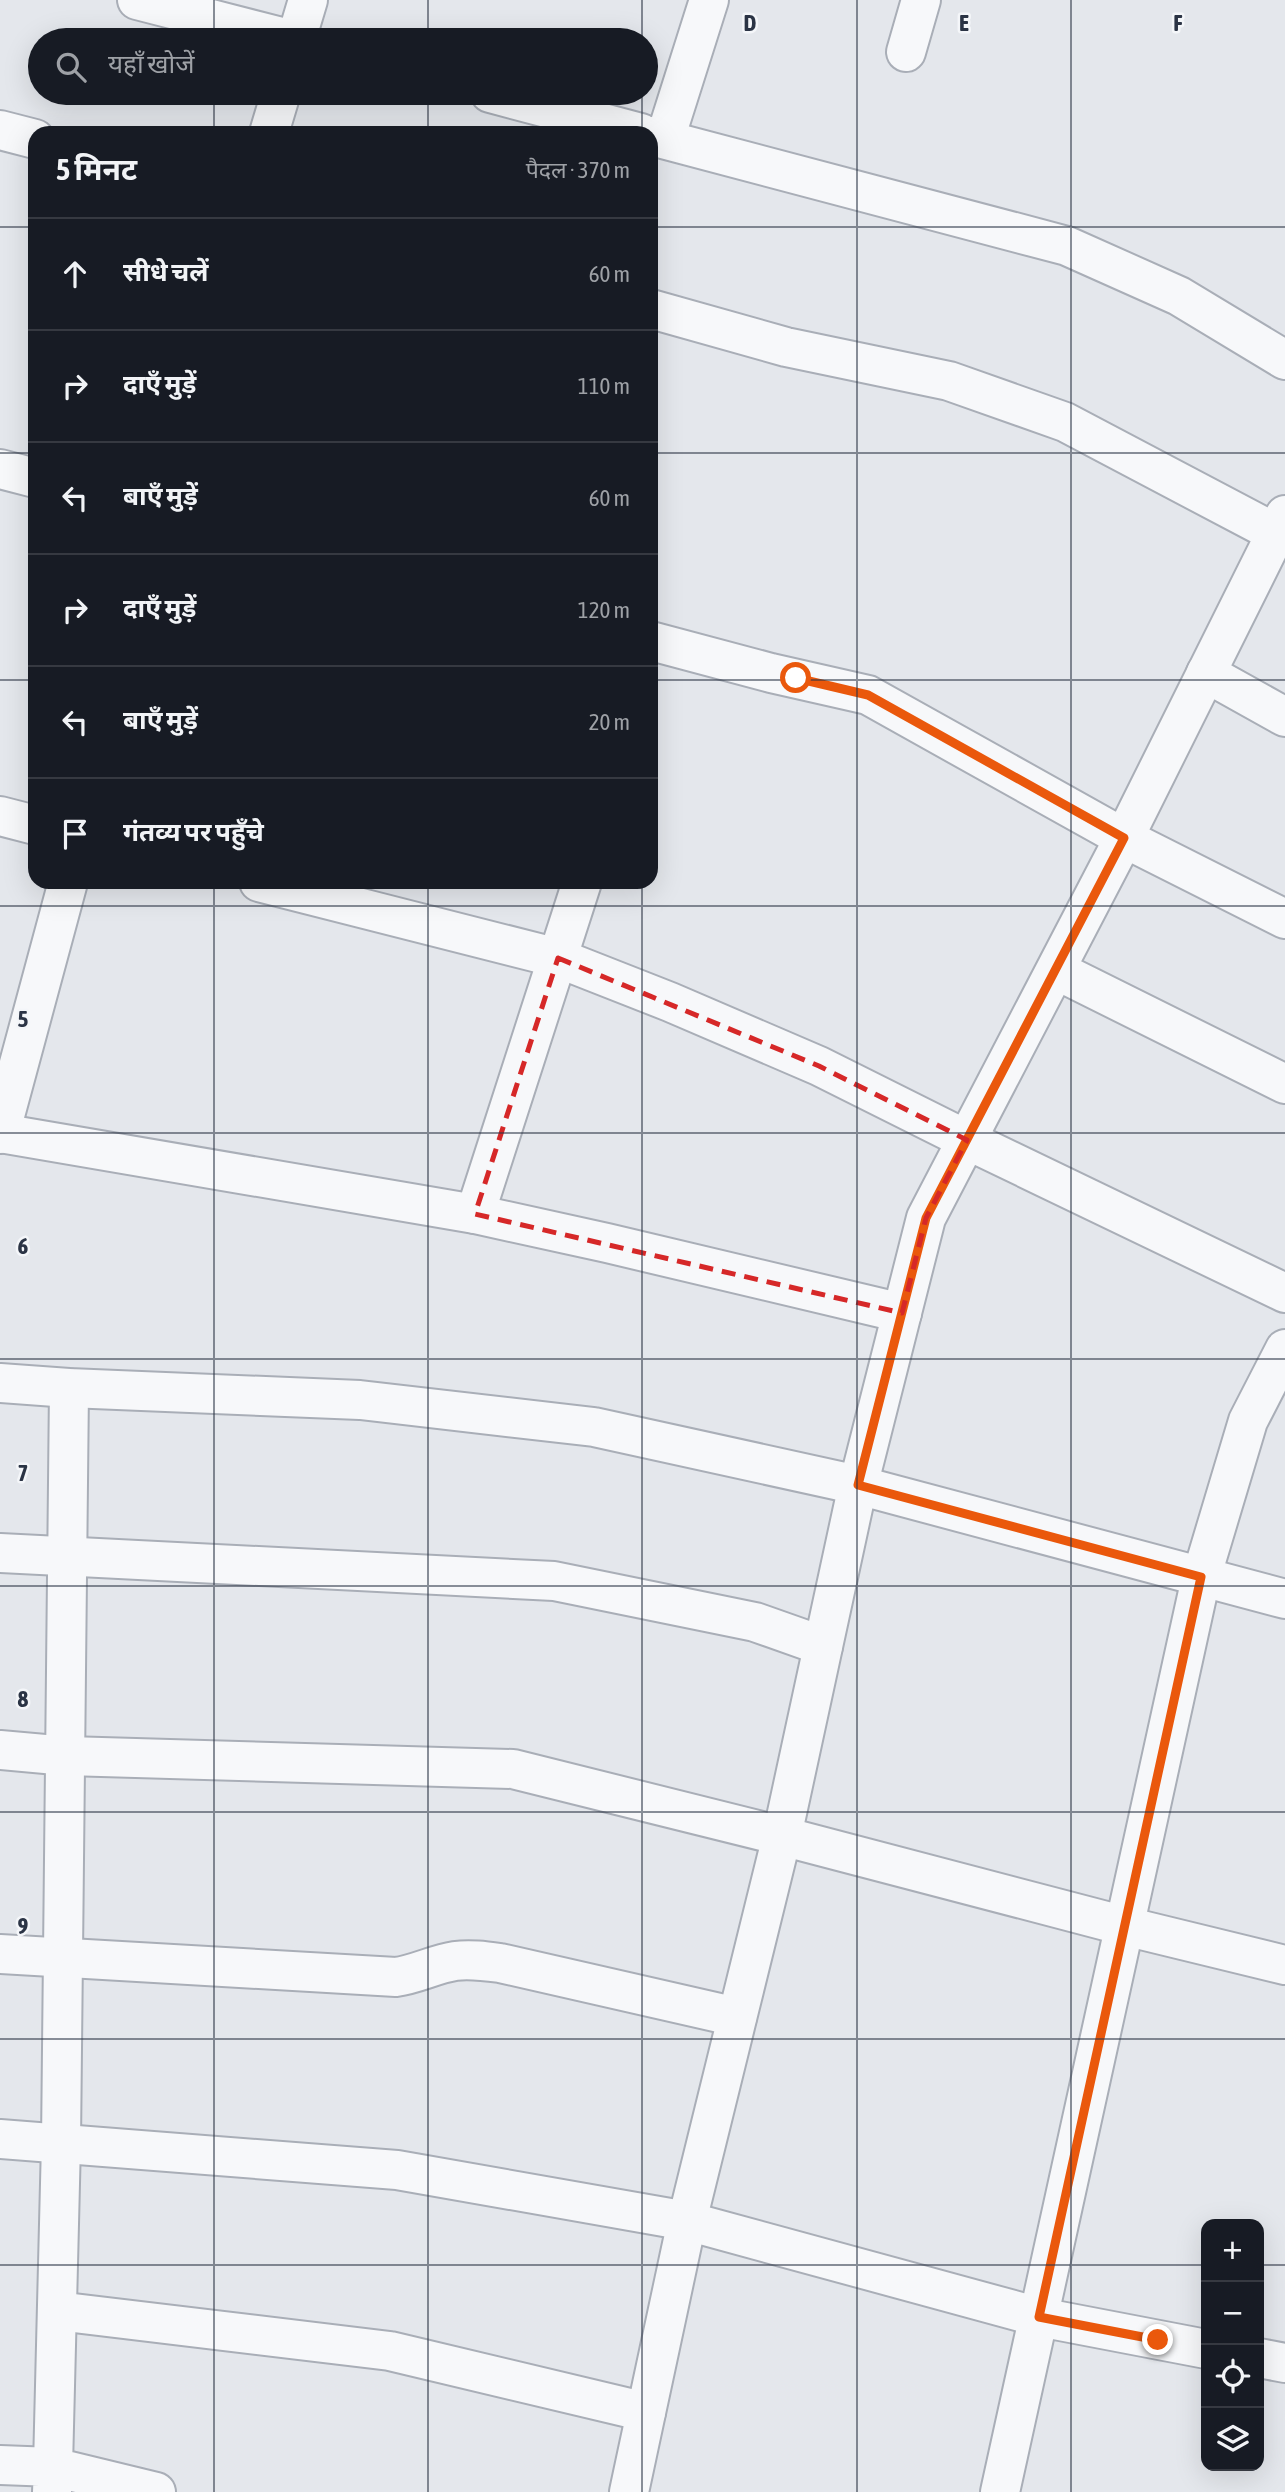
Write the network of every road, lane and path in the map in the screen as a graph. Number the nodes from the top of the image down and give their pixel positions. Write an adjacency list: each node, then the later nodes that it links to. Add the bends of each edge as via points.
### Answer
1 (137, 0): 5 (street)
2 (308, 0): 6 (street)
3 (709, 0): 12 (street)
4 (921, 0): 7 (street)
5 (247, 28)
6 (298, 28)
7 (906, 52)
8 (277, 105): 10 (street)
9 (535, 105): 11 (street)
10 (271, 126)
11 (614, 126)
12 (656, 126)
13 (0, 130): 14 (street)
14 (28, 137)
15 (658, 138): 17 (street, via 1067,246 1179,296)
16 (658, 311): 20 (street, via 786,346 949,381 1065,422)
17 (1285, 360)
18 (0, 468): 19 (street)
19 (28, 476)
20 (1282, 529): 22 (street)
21 (658, 650): 26 (street, via 868,695)
22 (1206, 673): 23 (street); 26 (street)
23 (1285, 716)
24 (0, 816): 25 (street)
25 (28, 823)
26 (1124, 838): 30 (street); 32 (street)
27 (66, 889): 34 (street)
28 (287, 889): 31 (street)
29 (580, 889): 31 (street)
30 (1285, 919)
31 (558, 958): 35 (street, via 818,1066); 36 (street)
32 (1055, 970): 33 (street); 35 (street)
33 (1285, 1084)
34 (0, 1133): 36 (street)
35 (967, 1140): 37 (street); 38 (street, via 926,1218)
36 (475, 1214): 38 (street)
37 (1285, 1293)
38 (902, 1313): 42 (street)
39 (1285, 1349): 45 (street, via 1248,1421)
40 (0, 1383): 41 (street)
41 (69, 1388): 42 (street, via 360,1400 594,1427); 44 (street)
42 (858, 1485): 45 (street); 47 (street)
43 (0, 1553): 44 (street)
44 (68, 1558): 47 (street, via 554,1581 755,1622); 49 (street)
45 (1201, 1577): 46 (street); 51 (street)
46 (1285, 1599)
47 (823, 1646): 50 (street)
48 (0, 1750): 49 (street)
49 (66, 1756): 50 (street, via 513,1769); 53 (street)
50 (782, 1836): 51 (street); 55 (street)
51 (1125, 1926): 54 (street); 60 (street)
52 (0, 1954): 53 (street)
53 (64, 1957): 55 (street, via 396,1977 455,1961 489,1962); 57 (street)
54 (1285, 1965)
55 (737, 2017): 58 (street)
56 (0, 2139): 57 (street)
57 (61, 2143): 58 (street, via 397,2171); 59 (street)
58 (687, 2221): 60 (street); 64 (street)
59 (57, 2311): 64 (street, via 390,2351); 66 (street)
60 (1039, 2317): 61 (street); 69 (street)
61 (1201, 2347)
62 (1264, 2359): 63 (street)
63 (1285, 2363)
64 (646, 2412): 68 (street)
65 (0, 2465): 66 (street)
66 (52, 2480): 67 (street)
67 (156, 2492)
68 (629, 2492)
69 (1000, 2492)

